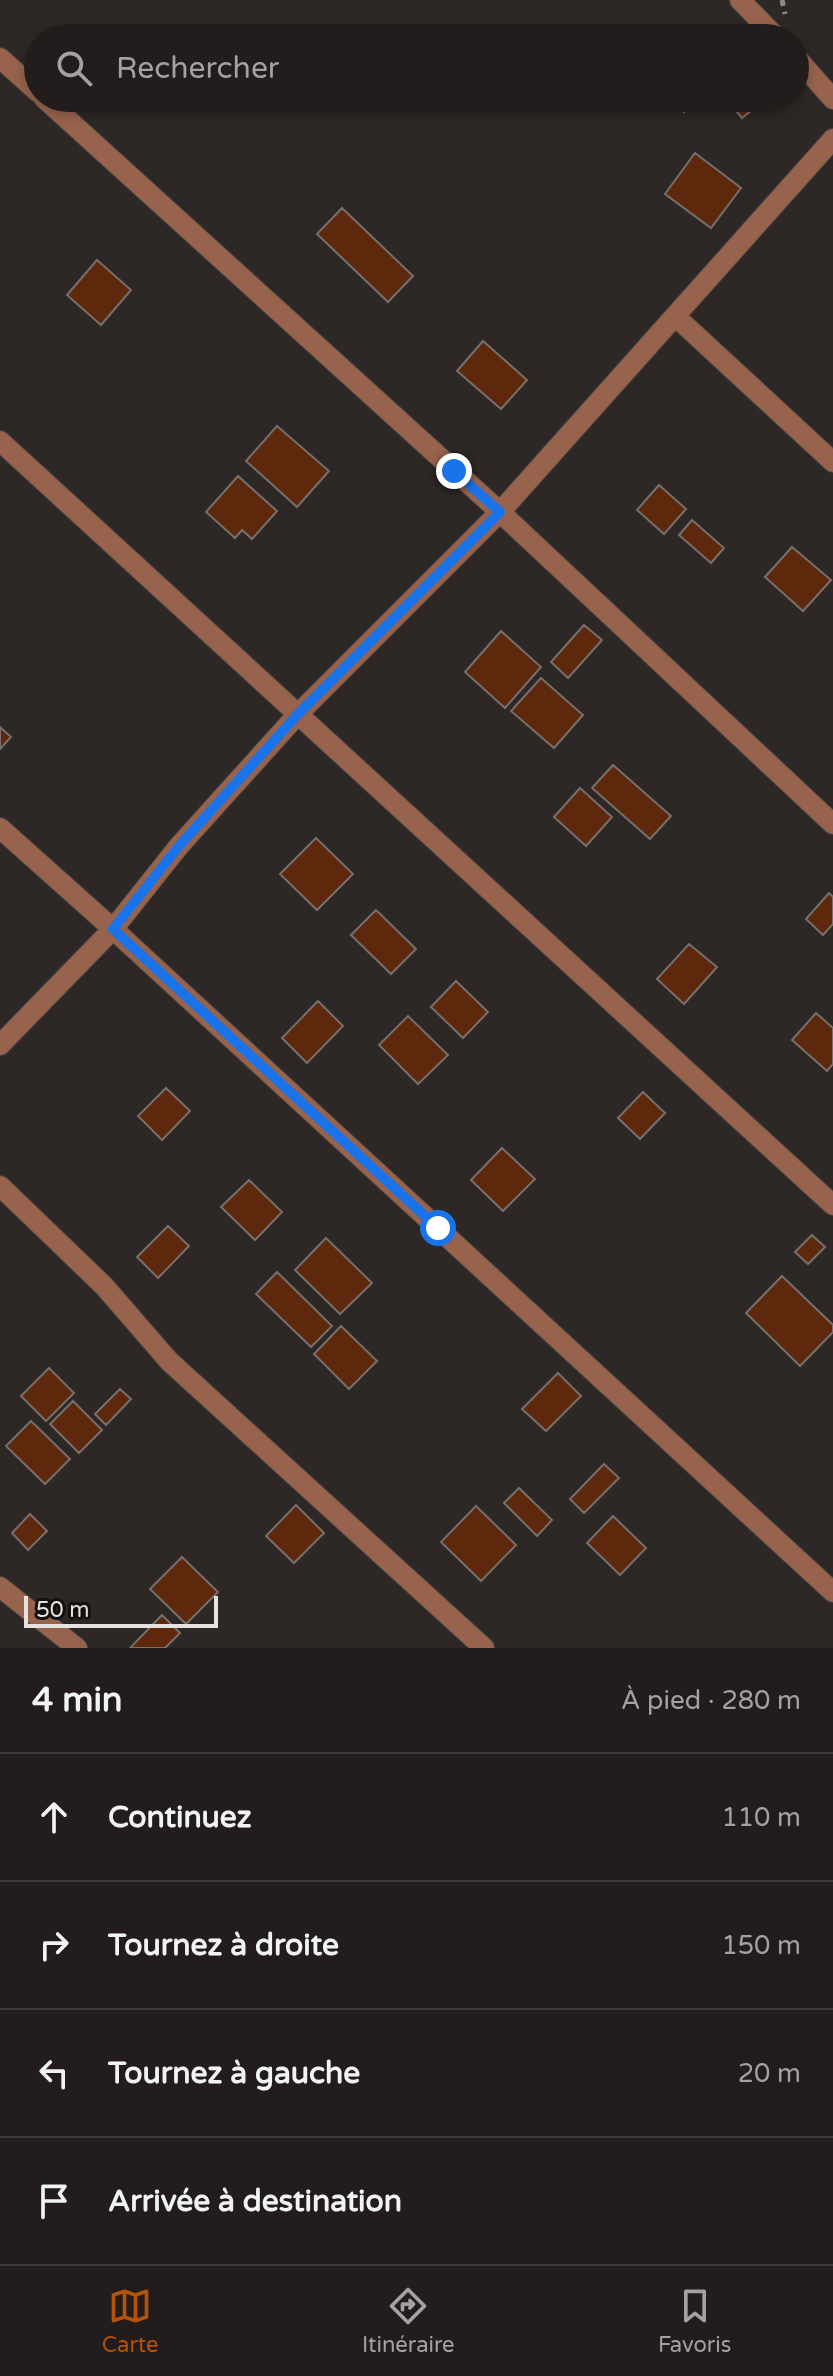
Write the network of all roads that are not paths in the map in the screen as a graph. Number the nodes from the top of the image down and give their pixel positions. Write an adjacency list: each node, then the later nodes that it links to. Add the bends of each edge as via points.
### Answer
1 (740, 0): 2 (street)
2 (763, 24)
3 (0, 58): 5 (street)
4 (809, 72): 6 (street)
5 (24, 79)
6 (833, 99)
7 (59, 112): 12 (street)
8 (833, 139): 9 (street)
9 (675, 316): 11 (street); 12 (street)
10 (0, 441): 13 (street)
11 (833, 462)
12 (500, 512): 13 (street); 14 (street)
13 (298, 714): 16 (street, via 179,846); 19 (street)
14 (833, 824)
15 (0, 828): 16 (street)
16 (113, 929): 17 (street); 21 (street)
17 (0, 1045)
18 (0, 1186): 23 (street, via 104,1286 169,1361)
19 (833, 1205)
20 (0, 1587): 22 (street)
21 (833, 1592)
22 (77, 1648)
23 (484, 1648)

